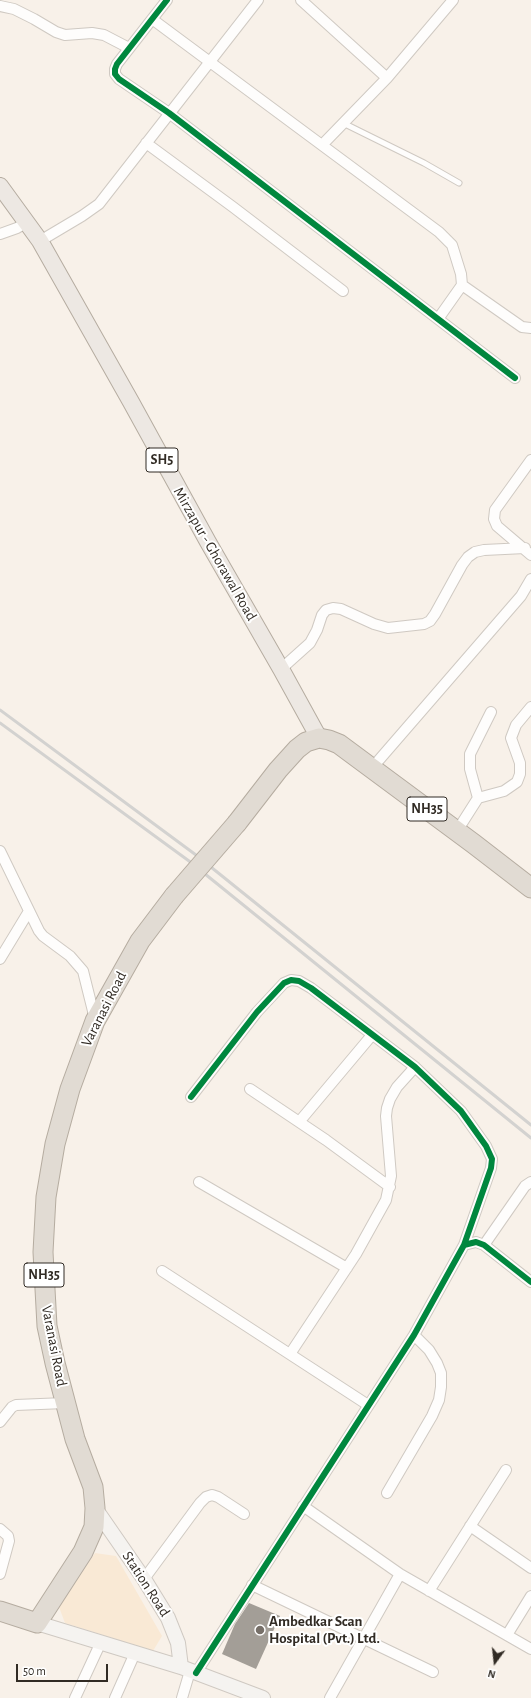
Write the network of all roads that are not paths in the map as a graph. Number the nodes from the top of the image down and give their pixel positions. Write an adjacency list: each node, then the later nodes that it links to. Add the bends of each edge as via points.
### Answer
1 (167, 0): 6 (street)
2 (258, 0): 8 (street)
3 (301, 0): 9 (street)
4 (453, 0): 9 (street)
5 (0, 6): 7 (street, via 14,9 65,35 104,35)
6 (152, 19): 7 (street); 8 (street)
7 (129, 48): 10 (street, via 117,64 115,74)
8 (209, 62): 10 (street); 13 (street)
9 (387, 78): 11 (street)
10 (169, 113): 12 (street); 21 (street)
11 (343, 123): 13 (street); 14 (lane)
12 (146, 144): 18 (street, via 98,204); 20 (street)
13 (322, 145): 19 (street, via 439,232 452,245)
14 (459, 183)
15 (0, 186): 16 (main road, Mirzapur - Ghorawal Road / SH5)
16 (26, 222): 17 (street); 18 (main road, Mirzapur - Ghorawal Road / SH5)
17 (0, 234)
18 (40, 241): 27 (main road, Mirzapur - Ghorawal Road / SH5)
19 (462, 285): 21 (street); 22 (street, via 522,327)
20 (343, 291)
21 (438, 319): 23 (street)
22 (531, 328)
23 (515, 378)
24 (531, 460): 25 (street, via 495,510 494,519 497,526)
25 (528, 551): 27 (street, via 475,552 462,565 435,614 424,624 388,628 341,609 326,610 310,643)
26 (530, 586): 31 (street)
27 (281, 669): 30 (main road, Mirzapur - Ghorawal Road / SH5)
28 (531, 707): 32 (street, via 516,725 511,738 520,763 517,782 504,791)
29 (491, 712): 32 (street, via 470,754 470,769)
30 (319, 738): 31 (highway, NH35, via 339,744); 38 (highway, Varanasi Road / NH35, bridge, via 306,742 297,749 174,896 140,941)
31 (372, 768): 33 (highway, NH35)
32 (478, 798): 33 (street)
33 (457, 831): 35 (highway, NH35)
34 (0, 851): 36 (street)
35 (531, 888)
36 (29, 911): 37 (street); 38 (street, via 43,936 70,956 83,971)
37 (0, 959)
38 (95, 1021): 54 (highway, Varanasi Road / NH35, via 68,1096 55,1144 46,1197 43,1252 47,1326)
39 (372, 1035): 40 (street); 42 (street, via 311,988 299,981 291,980 284,983 257,1012); 43 (street)
40 (415, 1068): 46 (street, via 397,1087 387,1108); 47 (street, via 461,1111 490,1154 491,1168)
41 (250, 1089): 43 (street)
42 (191, 1097)
43 (299, 1122): 46 (street)
44 (199, 1182): 49 (street)
45 (531, 1182): 48 (street, via 525,1186)
46 (390, 1187): 49 (street, via 381,1211)
47 (464, 1245): 48 (street, via 476,1242); 52 (street)
48 (484, 1245): 51 (street)
49 (347, 1268): 53 (street)
50 (162, 1271): 53 (street)
51 (531, 1282)
52 (414, 1335): 55 (street); 58 (street, via 429,1350 441,1373 439,1400)
53 (290, 1354): 55 (street)
54 (65, 1403): 56 (street, via 16,1405); 60 (highway, Varanasi Road / NH35, via 93,1487)
55 (368, 1405): 59 (street)
56 (0, 1422)
57 (506, 1470): 62 (street)
58 (387, 1492)
59 (302, 1506): 66 (street); 68 (street)
60 (95, 1508): 67 (street, Station Road); 72 (highway, Varanasi Road / NH35, via 94,1527 83,1552)
61 (244, 1514): 67 (street, via 218,1497 206,1497)
62 (470, 1526): 64 (street); 69 (street)
63 (0, 1529): 65 (street, via 8,1536 9,1541)
64 (530, 1566)
65 (0, 1574)
66 (400, 1574): 69 (street); 74 (street)
67 (144, 1579): 78 (street, Station Road, via 175,1632)
68 (252, 1586): 74 (street); 78 (street)
69 (429, 1590): 73 (street)
70 (531, 1596): 73 (street)
71 (0, 1611): 72 (highway)
72 (37, 1623): 75 (street)
73 (507, 1636): 76 (street)
74 (363, 1638): 79 (street); 84 (street)
75 (101, 1642): 77 (street); 80 (street)
76 (531, 1649)
77 (135, 1653): 78 (street); 81 (street)
78 (189, 1670): 82 (street); 83 (street)
79 (433, 1672)
80 (75, 1698)
81 (115, 1698)
82 (182, 1698)
83 (263, 1698)
84 (330, 1698)

